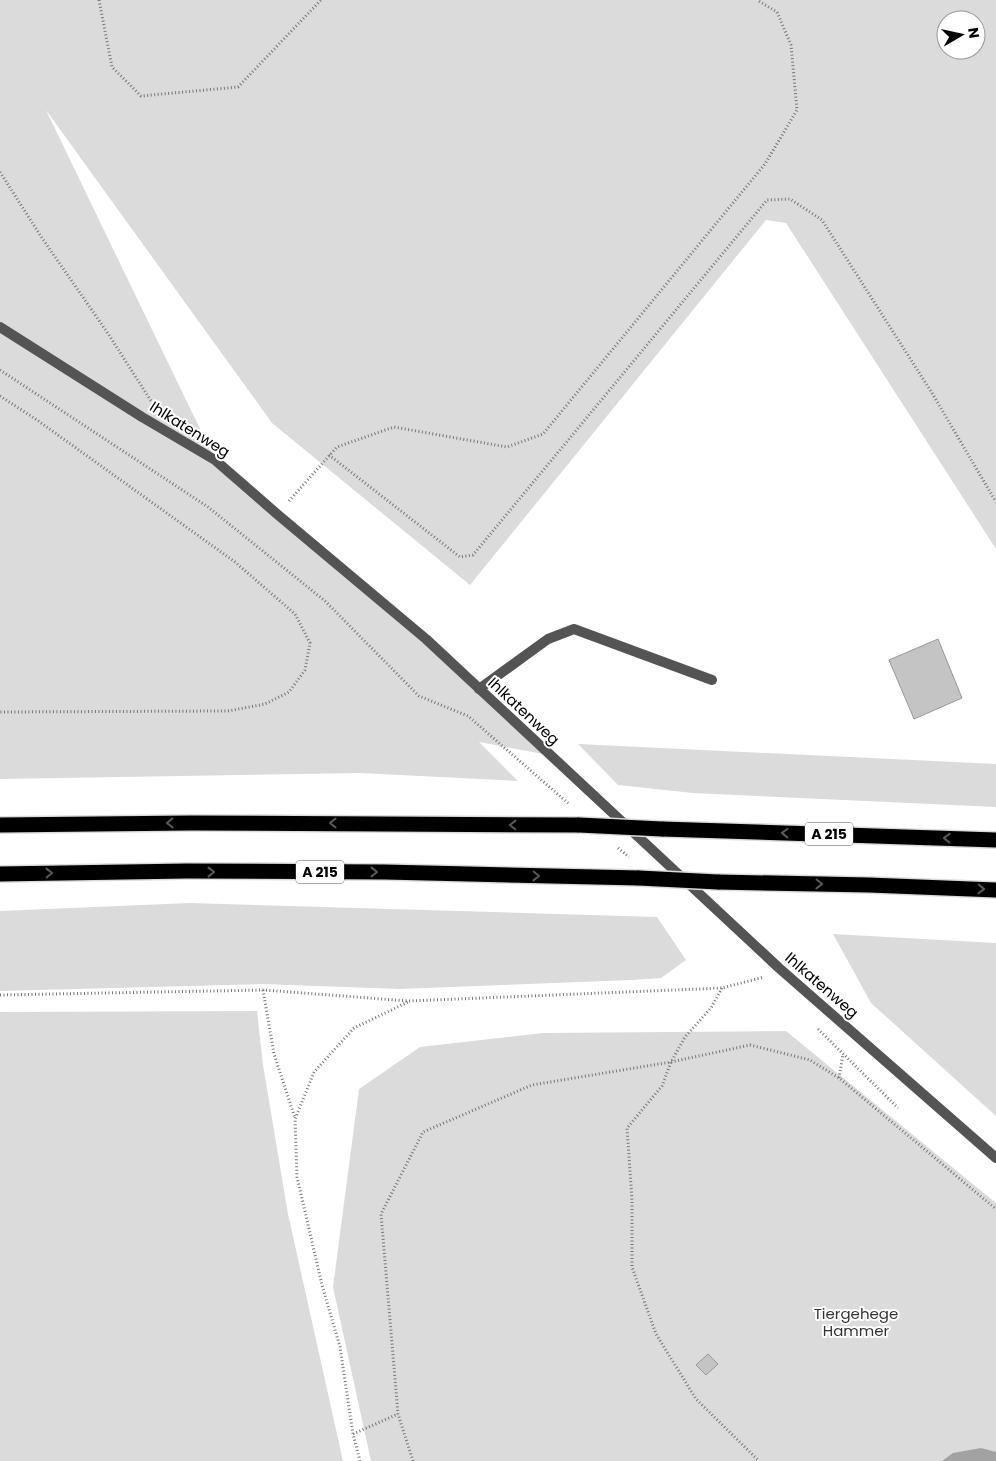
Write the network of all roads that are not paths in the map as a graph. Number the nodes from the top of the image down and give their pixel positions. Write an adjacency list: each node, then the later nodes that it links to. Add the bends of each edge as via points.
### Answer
1 (0, 327): 3 (street, Ihlkatenweg, via 215,460 426,639)
2 (712, 680): 3 (street, via 574,629 548,639)
3 (479, 689): 8 (street, Ihlkatenweg, via 779,968)
4 (0, 825): 5 (highway, A 215, one-way to 4, bridge, via 579,826)
5 (996, 840)
6 (0, 874): 7 (highway, A 215, one-way to 7, bridge, via 385,872)
7 (996, 890)
8 (996, 1158)

